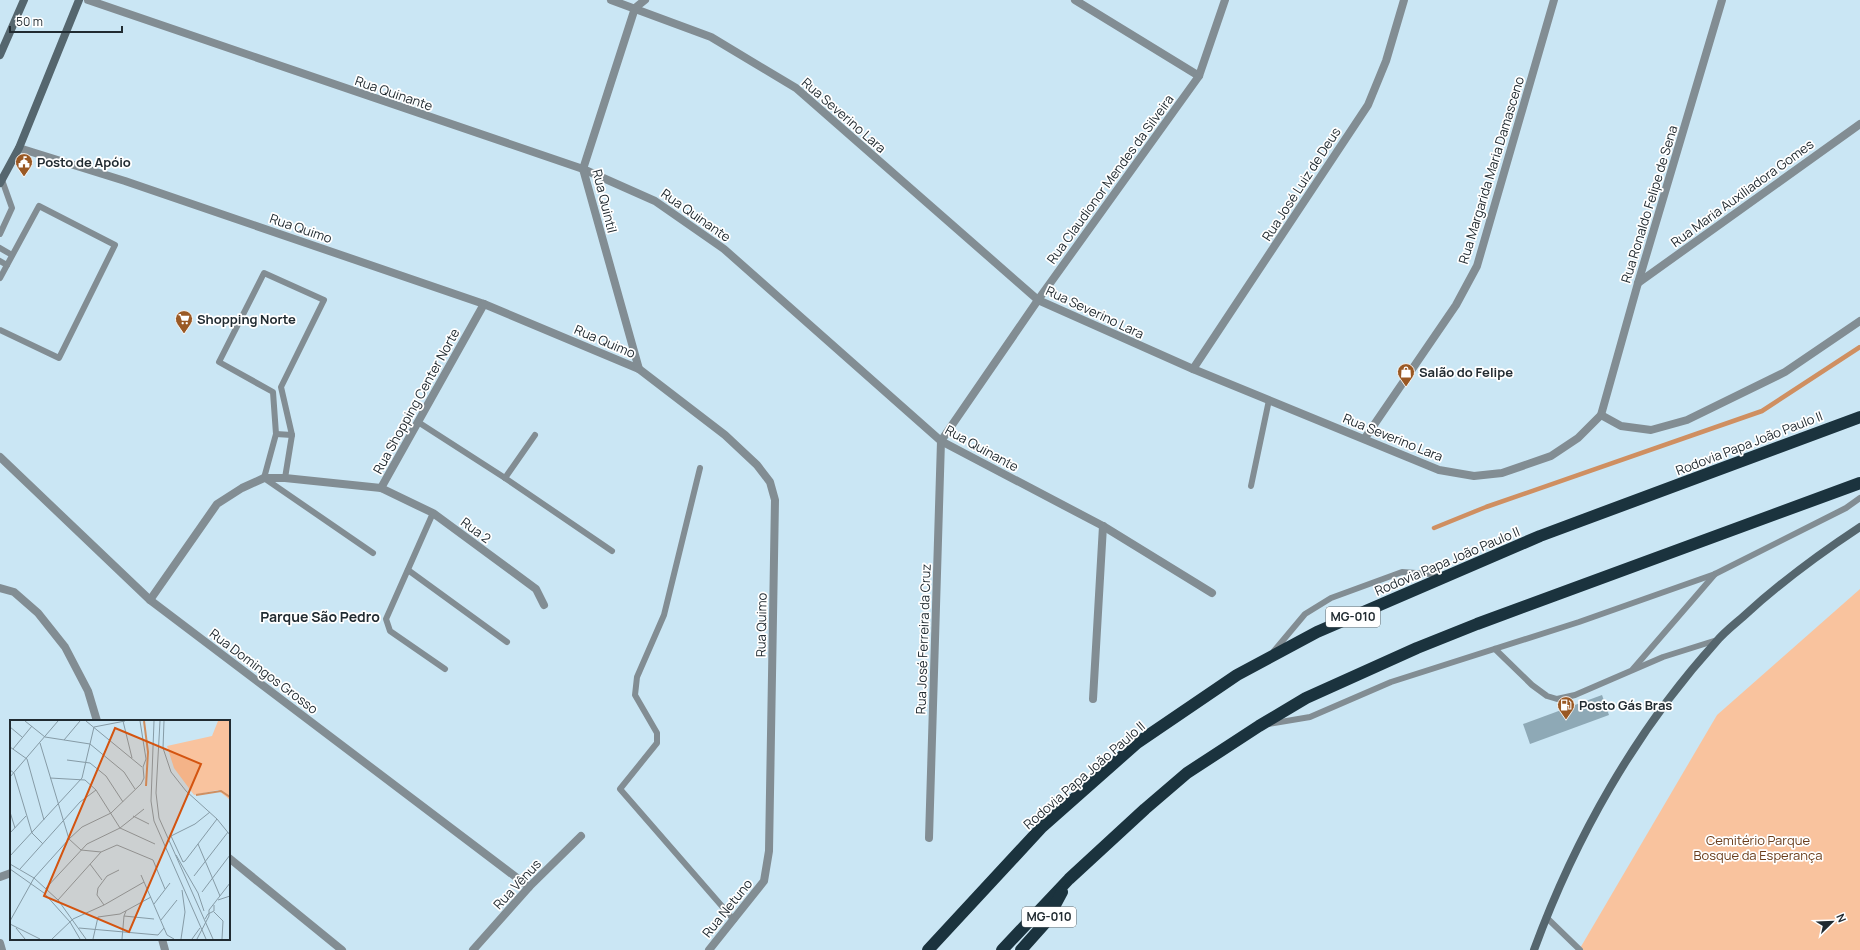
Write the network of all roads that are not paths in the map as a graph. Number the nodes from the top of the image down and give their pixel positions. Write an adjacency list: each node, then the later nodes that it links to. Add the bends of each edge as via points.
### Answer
1 (24, 0): 12 (street)
2 (79, 0): 15 (street)
3 (88, 0): 16 (street, Rua Quinante)
4 (611, 0): 11 (street, Rua Severino Lara)
5 (645, 0): 11 (street)
6 (1075, 0): 13 (street)
7 (1225, 0): 13 (street, Rua Claudionor Mendes da Silveira)
8 (1404, 0): 30 (street, Rua José Luiz de Deus, via 1386,60 1368,105)
9 (1554, 0): 38 (street, Rua Margarida Maria Damasceno, via 1477,266 1456,305)
10 (1722, 0): 24 (street, Rua Ronaldo Felipe de Sena)
11 (635, 8): 16 (street, Rua Quintil); 25 (street, Rua Severino Lara, via 711,37 796,88)
12 (0, 55)
13 (1199, 76): 25 (street, Rua Claudionor Mendes da Silveira)
14 (1860, 124): 24 (street, Rua Maria Auxiliadora Gomes)
15 (19, 148): 17 (street); 26 (street, Rua Quimo)
16 (583, 169): 29 (street, Rua Quintil); 39 (street, Rua Quinante, via 655,201 724,249)
17 (1, 181): 18 (lane, via 12,208)
18 (0, 234)
19 (0, 248): 20 (lane)
20 (12, 255): 22 (lane); 28 (lane, via 39,206 115,245 59,358)
21 (0, 261): 22 (lane)
22 (7, 265): 23 (lane)
23 (0, 278)
24 (1638, 283): 32 (street, Rua Ronaldo Felipe de Sena)
25 (1038, 300): 30 (street, Rua Severino Lara); 39 (street, Rua Claudionor Mendes da Silveira)
26 (484, 304): 29 (street, Rua Quimo); 34 (street, Rua Shopping Center Norte)
27 (1860, 321): 32 (street, via 1785,372 1687,420 1651,430 1621,426)
28 (0, 330)
29 (639, 368): 76 (street, Rua Quimo, via 725,435 757,465 770,482 775,500 769,851)
30 (1193, 369): 31 (street, Rua Severino Lara)
31 (1268, 400): 38 (street, Rua Severino Lara); 46 (lane)
32 (1601, 415): 38 (street, Rua Severino Lara, via 1578,438 1551,456 1502,473 1474,476 1439,470)
33 (1860, 417): 56 (highway, Rodovia Papa João Paulo II / MG-010, via 1540,536)
34 (418, 422): 44 (lane); 47 (street, Rua Shopping Center Norte)
35 (276, 434): 36 (lane); 36 (lane, via 273,392 219,362 264,273 324,300 281,387); 42 (lane)
36 (292, 435): 43 (lane)
37 (536, 435): 44 (lane)
38 (1365, 438)
39 (941, 441): 50 (street, Rua Quinante); 71 (street, Rua José Ferreira da Cruz)
40 (0, 457): 59 (street, Rua Domingos Grosso)
41 (700, 468): 79 (lane, via 664,615 637,677 635,695 657,733 657,743 620,788)
42 (264, 478): 43 (street, Rua Shopping Center Norte); 53 (lane); 59 (street, Rua Shopping Center Norte, via 217,504)
43 (285, 478): 47 (street, Rua Shopping Center Norte)
44 (505, 478): 52 (lane)
45 (1860, 483): 69 (highway, MG-010, via 1417,648 1306,698)
46 (1251, 486)
47 (381, 488): 49 (street, Rua 2)
48 (1860, 498): 55 (lane, MG-010, via 1846,508)
49 (433, 513): 54 (lane); 60 (street, Rua 2, via 536,589)
50 (1103, 526): 58 (street, Rua Quinante); 67 (street)
51 (1860, 527): 61 (street, via 1774,589)
52 (612, 551)
53 (373, 553)
54 (408, 570): 62 (lane); 65 (lane, via 386,619 390,631)
55 (1715, 574): 63 (lane, MG-010); 66 (lane)
56 (1450, 575): 64 (highway, Rodovia Papa João Paulo II / MG-010, via 1317,632); 64 (lane, via 1402,572 1331,598 1305,614)
57 (0, 588): 68 (street, via 14,592 38,613 65,647 88,691)
58 (1212, 593)
59 (150, 600): 77 (street, Rua Domingos Grosso)
60 (544, 605)
61 (1717, 640): 66 (lane); 78 (street, via 1669,698 1624,764 1584,834)
62 (507, 642)
63 (1496, 649): 66 (lane, via 1532,685 1547,696 1557,699 1575,695); 69 (lane, MG-010, via 1391,682 1310,717)
64 (1268, 658): 87 (highway, Rodovia Papa João Paulo II / MG-010, via 1237,675 1137,743 1042,827)
65 (445, 669)
66 (1632, 670)
67 (1092, 699)
68 (97, 720)
69 (1260, 726): 75 (highway, MG-010, via 1187,773)
70 (581, 836): 77 (street, Rua Vênus)
71 (929, 838)
72 (230, 859): 84 (street)
73 (10, 873): 74 (street)
74 (0, 877)
75 (1069, 879): 88 (highway); 89 (highway, MG-010, via 1046,922)
76 (764, 881): 79 (street, Rua Netuno)
77 (529, 887): 85 (street, Rua Vênus)
78 (1546, 916): 90 (street); 91 (lane)
79 (734, 920): 86 (street, Rua Netuno)
80 (162, 940): 83 (street)
81 (0, 943): 82 (street)
82 (2, 950)
83 (165, 950)
84 (342, 950)
85 (474, 950)
86 (709, 950)
87 (928, 950)
88 (1002, 950)
89 (1021, 950)
90 (1534, 950)
91 (1580, 950)

